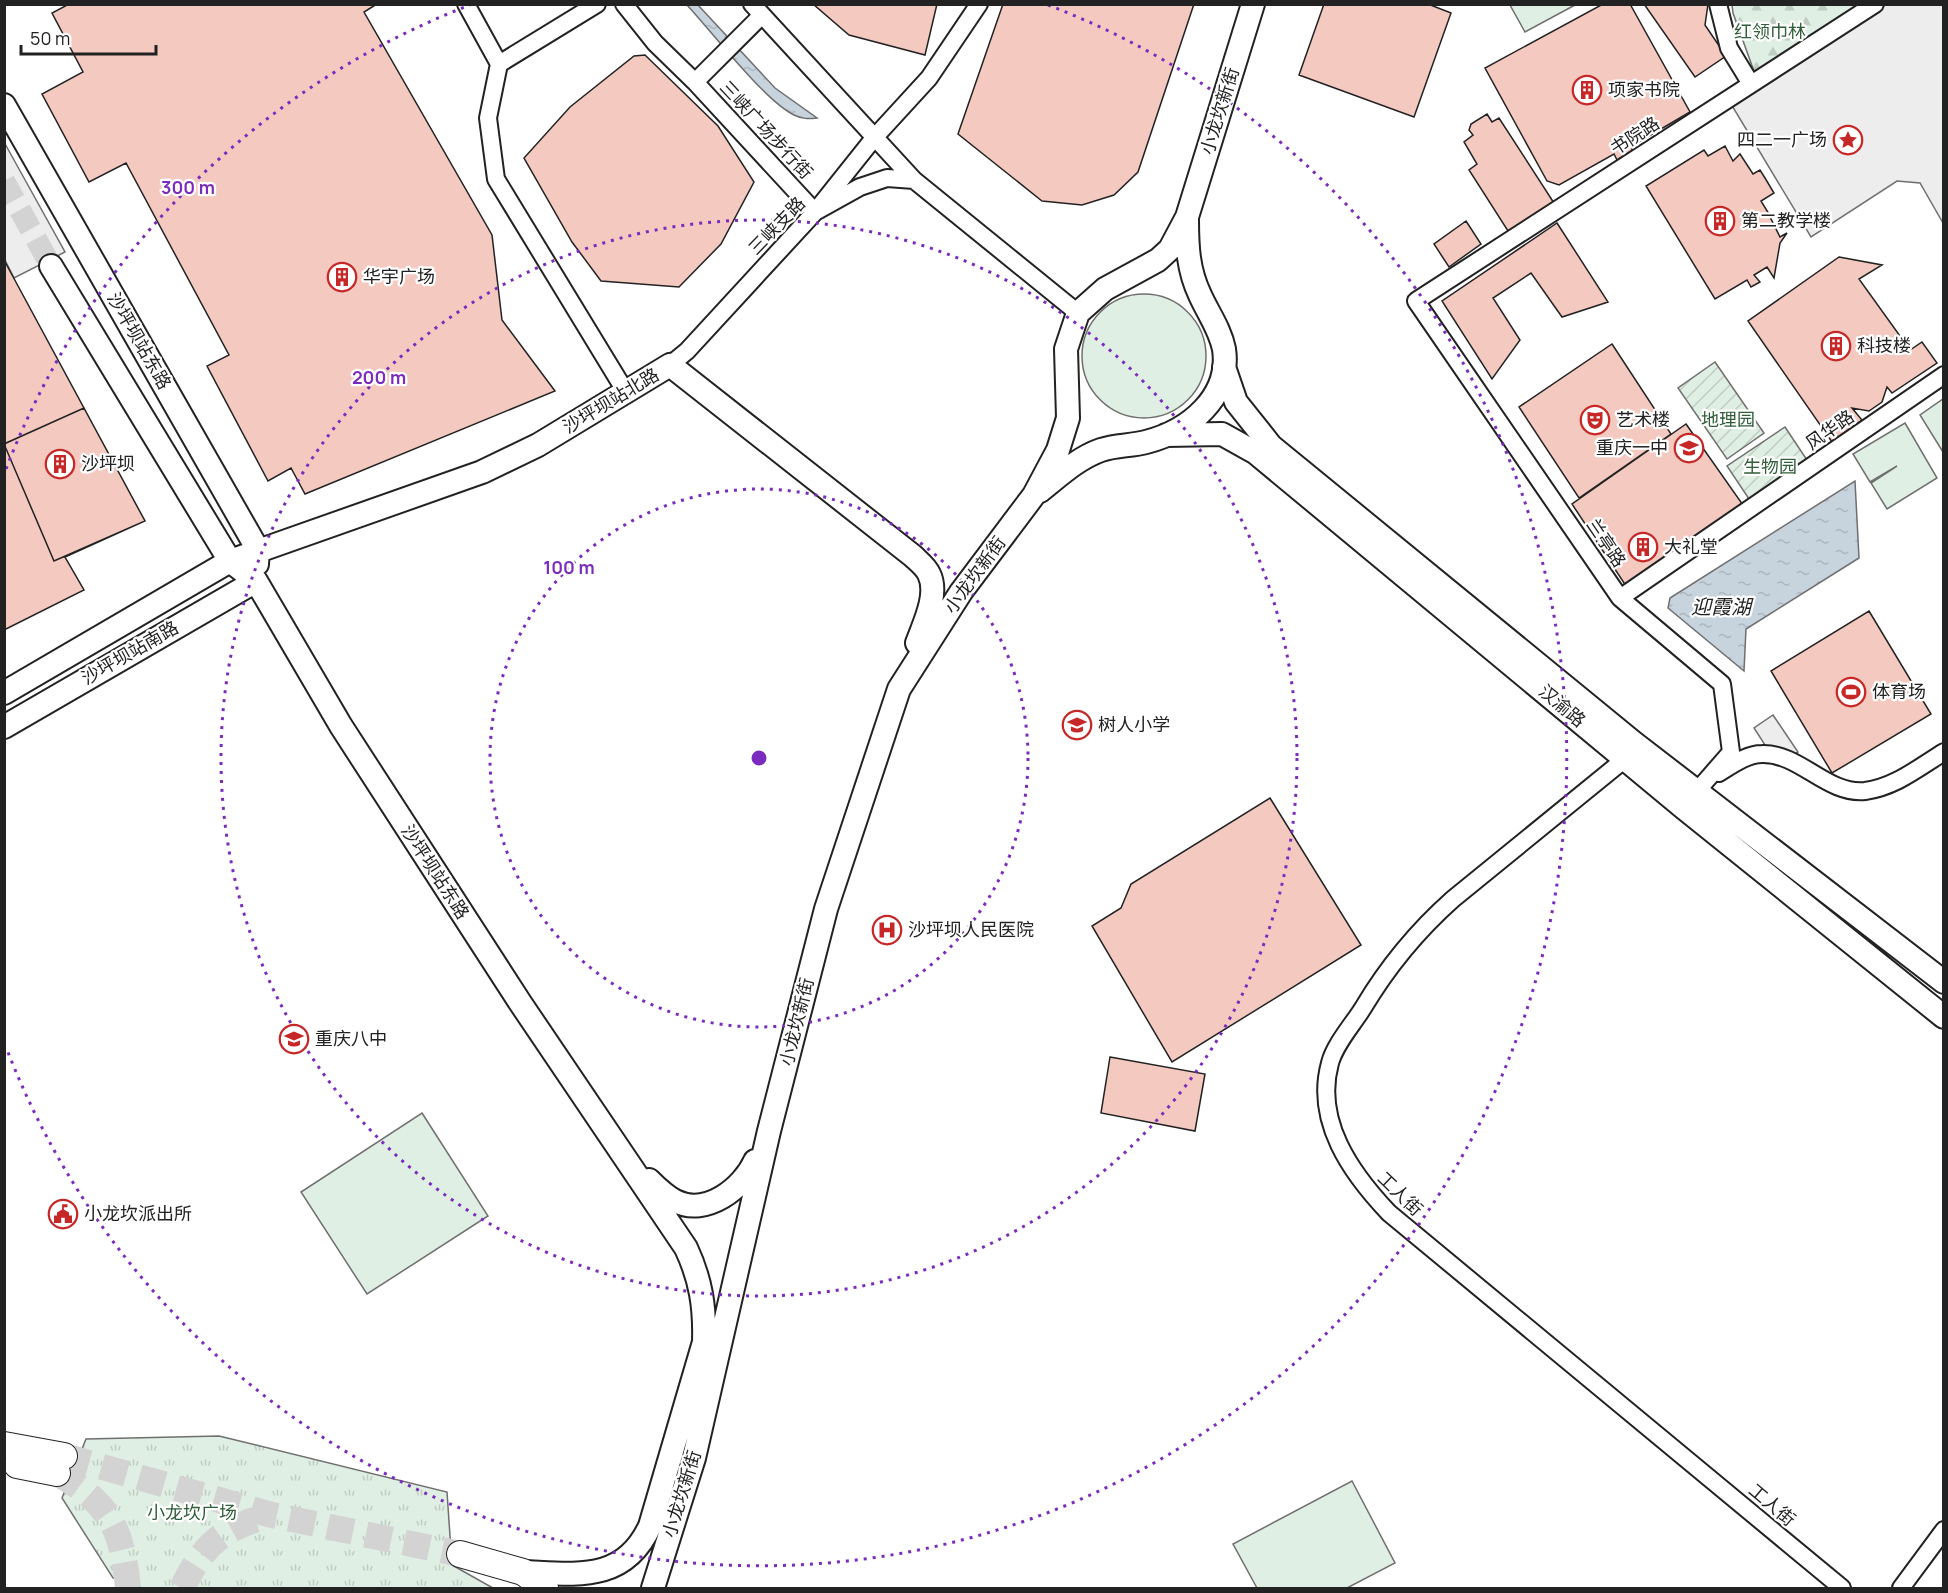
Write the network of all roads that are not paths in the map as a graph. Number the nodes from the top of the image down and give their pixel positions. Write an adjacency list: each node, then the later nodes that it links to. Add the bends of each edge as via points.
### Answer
1 (466, 4): 9 (street)
2 (597, 4): 9 (street)
3 (624, 4): 10 (street, 三峡广场步行街, via 654,43)
4 (979, 4): 13 (street, 三峡广场步行街, via 929,78)
5 (1253, 4): 16 (main road, 小龙坎新街)
6 (1718, 4): 11 (street, via 1730,48)
7 (1875, 4): 11 (street, 书院路)
8 (756, 10): 10 (street); 13 (street)
9 (500, 64): 23 (street, via 488,118 496,179)
10 (695, 82): 15 (street, 三峡广场步行街)
11 (1751, 84): 18 (street, 书院路)
12 (4, 105): 26 (main road, 沙坪坝站东路)
13 (874, 138): 14 (street); 15 (street, 三峡广场步行街)
14 (914, 180): 15 (street, 三峡支路, via 887,178 860,187); 19 (street)
15 (815, 212): 20 (street, 三峡支路)
16 (1187, 217): 19 (main road, 小龙坎新街, via 1170,249 1158,260 1106,289); 21 (main road, 小龙坎新街, via 1187,255 1192,276 1219,333)
17 (51, 266): 27 (main road, 沙坪坝站东路)
18 (1416, 301): 29 (street, 兰亭路)
19 (1078, 313): 25 (main road, 小龙坎新街, via 1066,349 1068,418 1058,450)
20 (670, 365): 23 (main road, 沙坪坝站北路); 30 (main road, 沙坪坝站北路, via 913,556 929,573 929,610)
21 (1224, 367): 24 (main road, 小龙坎新街, via 1212,402); 35 (main road, 汉渝路, via 1236,402 1271,446 1634,743)
22 (1944, 375): 29 (street, 风华路)
23 (627, 394): 26 (main road, 沙坪坝站北路, via 482,472)
24 (1166, 435): 25 (main road, 小龙坎新街, via 1101,450); 34 (main road, 汉渝路, via 1222,434 1256,453)
25 (1034, 495): 30 (main road, 小龙坎新街, via 961,592)
26 (258, 550): 27 (main road, 沙坪坝站北路); 28 (main road)
27 (230, 561): 28 (main road, 沙坪坝站东路); 31 (main road, 沙坪坝站南路)
28 (256, 581): 32 (main road, 沙坪坝站南路); 39 (main road, 沙坪坝站东路, via 348,736 520,1004)
29 (1620, 598): 35 (street, 兰亭路, via 1722,684 1731,752)
30 (899, 689): 38 (main road, 小龙坎新街, via 826,909)
31 (4, 693)
32 (4, 727)
33 (1944, 752): 35 (street, via 1890,786 1863,791 1839,787 1788,759 1761,754 1746,758)
34 (1625, 759): 37 (main road, 汉渝路); 47 (street, 工人街, via 1453,899 1403,950 1379,981 1330,1061 1326,1090 1330,1121 1342,1154 1362,1185 1389,1213)
35 (1703, 785): 36 (main road, 汉渝路)
36 (1944, 982)
37 (1944, 1017)
38 (769, 1131): 39 (main road, via 739,1187 707,1202 677,1202); 46 (main road, 小龙坎新街, via 694,1458)
39 (625, 1156): 44 (main road, 小龙坎新街, via 697,1271 705,1315 704,1342 643,1542 615,1567)
40 (4, 1445): 41 (main road, via 60,1464)
41 (4, 1462)
42 (1944, 1530): 48 (street)
43 (460, 1554): 44 (main road)
44 (554, 1581): 45 (main road)
45 (590, 1588)
46 (653, 1588)
47 (1842, 1588)
48 (1901, 1588)

